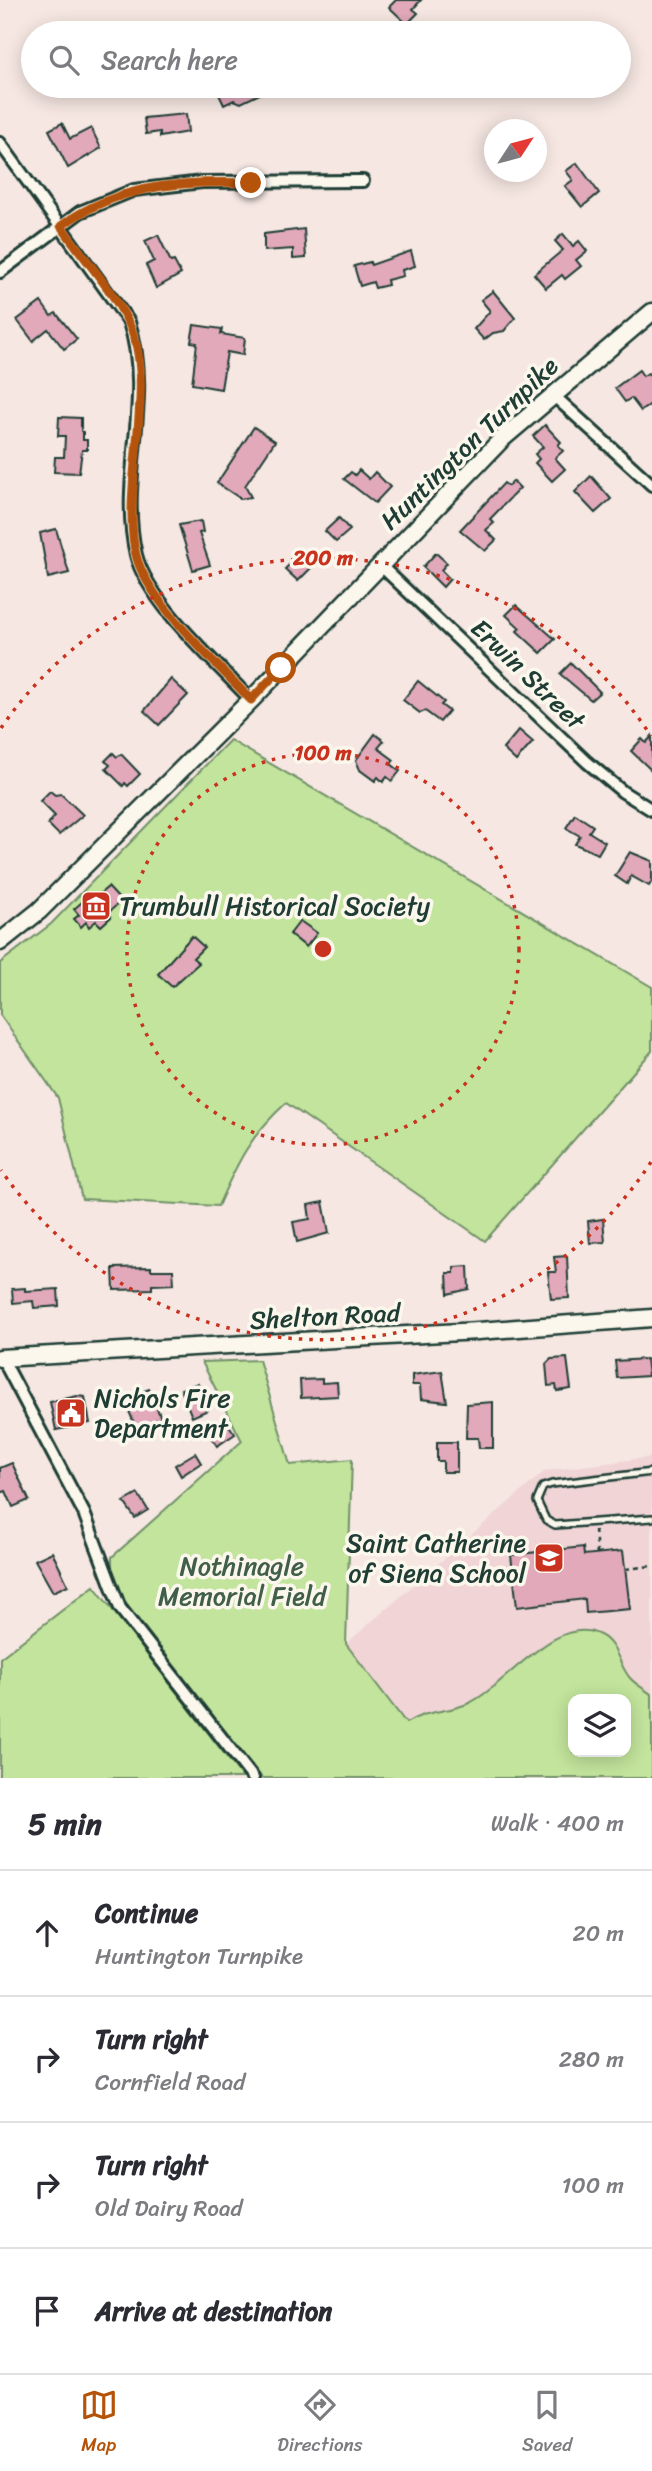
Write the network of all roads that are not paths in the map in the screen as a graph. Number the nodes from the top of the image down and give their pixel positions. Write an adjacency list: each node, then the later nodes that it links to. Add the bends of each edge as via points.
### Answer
1 (0, 143): 3 (street)
2 (363, 181): 3 (street, via 202,182 134,190 101,201)
3 (61, 226): 4 (street); 9 (street, via 129,322 136,344 140,395 131,516 136,556 155,597)
4 (0, 272)
5 (652, 312): 6 (main road, Huntington Turnpike)
6 (552, 394): 7 (street); 8 (main road, Huntington Turnpike)
7 (652, 485)
8 (379, 564): 9 (main road, Huntington Turnpike); 10 (street, Erwin Street, via 587,762)
9 (251, 700): 11 (main road, Huntington Turnpike, via 49,902)
10 (652, 810)
11 (6, 936)
12 (652, 1318): 13 (main road, Shelton Road)
13 (1, 1358): 16 (street, via 84,1513 120,1608)
14 (652, 1472): 15 (lane, via 552,1484 543,1487 537,1501 546,1520 555,1525)
15 (652, 1518)
16 (253, 1778)

